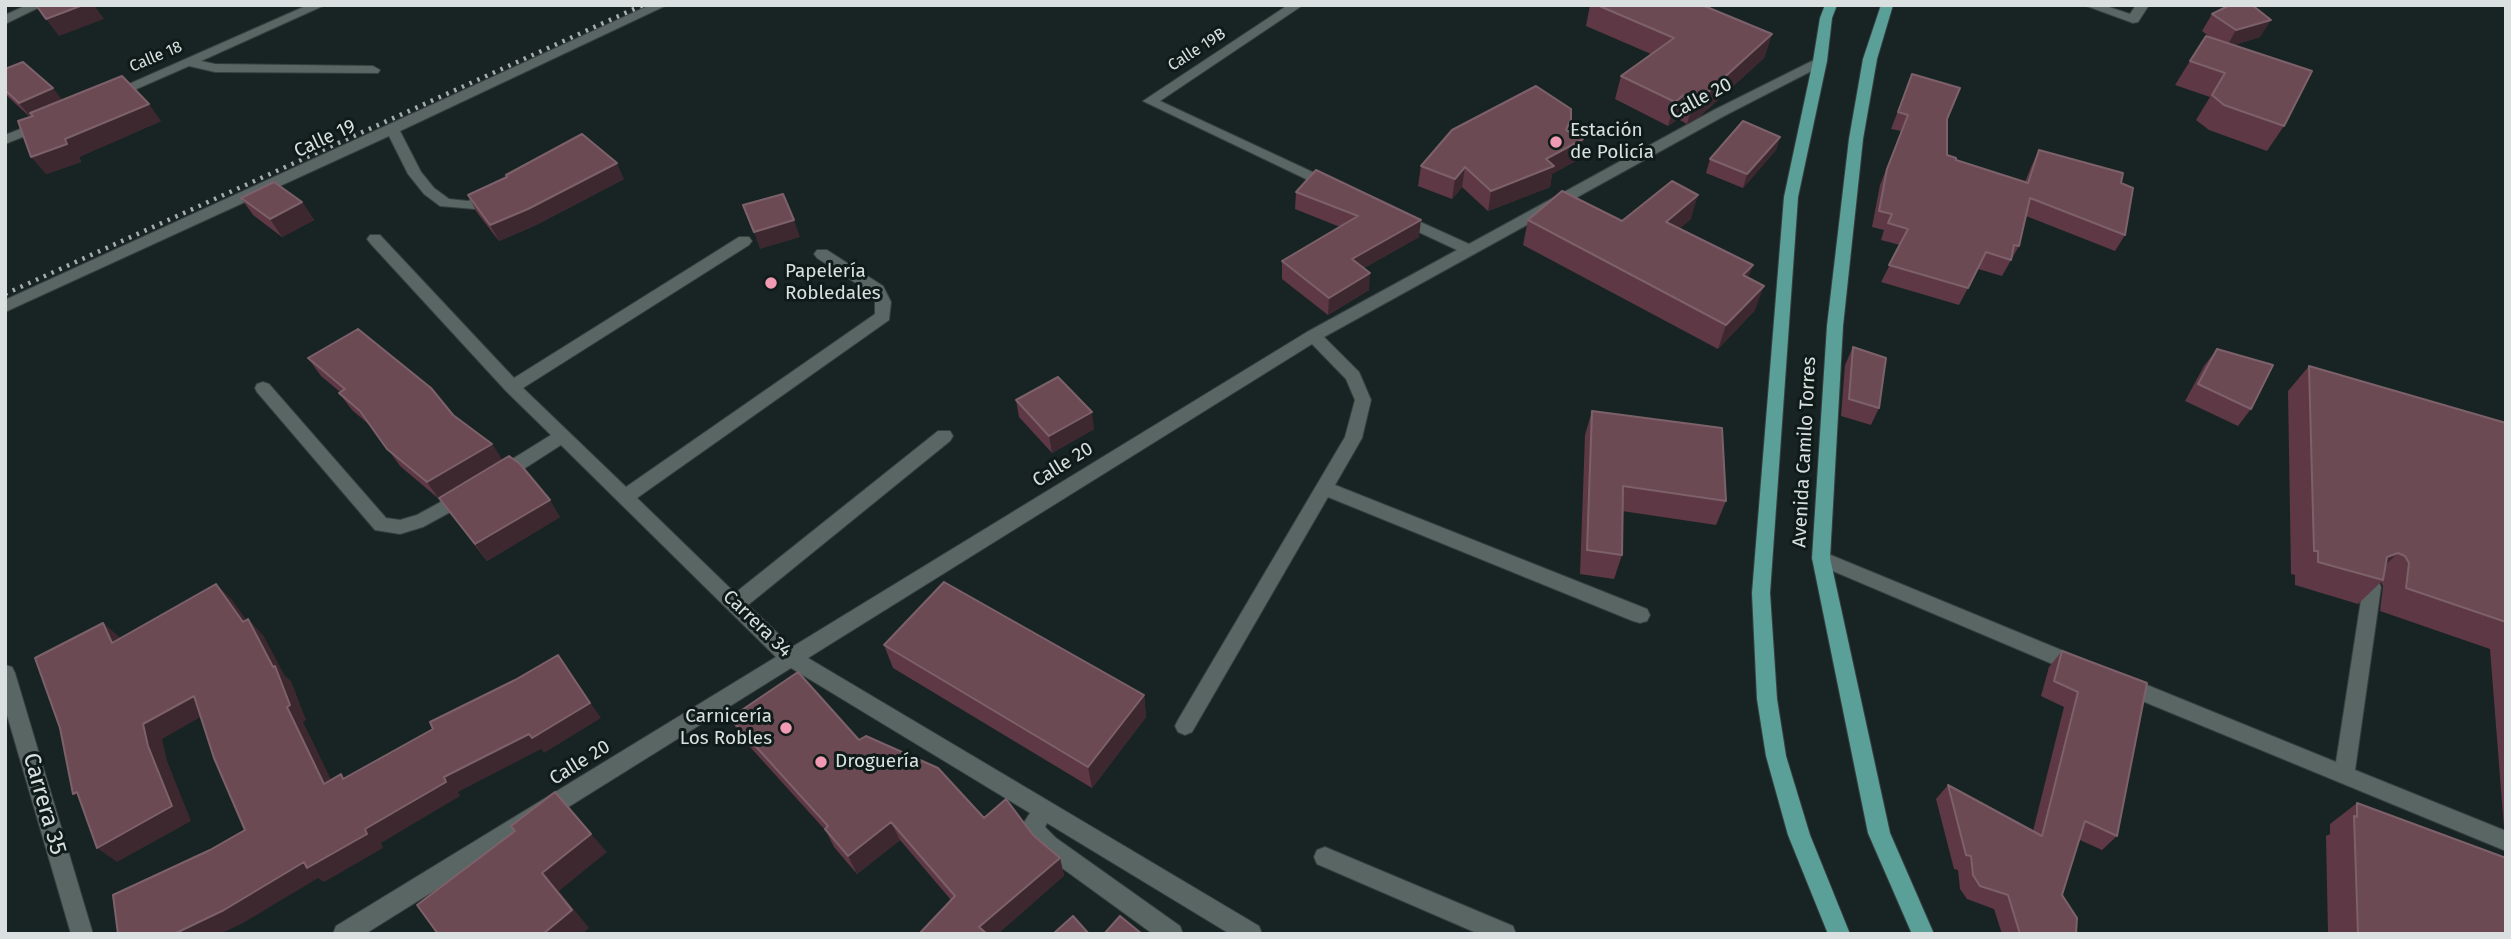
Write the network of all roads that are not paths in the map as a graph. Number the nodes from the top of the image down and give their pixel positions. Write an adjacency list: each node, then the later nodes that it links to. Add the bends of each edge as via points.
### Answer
1 (319, 5): 11 (street, Calle 18)
2 (661, 5): 15 (street, Calle 19)
3 (1297, 5): 18 (street, Calle 19B, via 1150,101)
4 (1831, 5): 10 (main road, Avenida Camilo Torres)
5 (1886, 5): 32 (main road, Avenida Camilo Torres, via 1870,59 1856,139 1835,326)
6 (2091, 5): 7 (street, via 2133,19)
7 (2143, 5)
8 (33, 8): 9 (street)
9 (5, 20)
10 (1820, 61): 22 (street, Calle 20); 48 (main road, Avenida Camilo Torres, via 1791,197 1761,593 1767,699 1776,756 1799,835)
11 (189, 62): 12 (street, via 215,68); 13 (street, Calle 18)
12 (373, 70)
13 (103, 99)
14 (54, 119): 16 (street)
15 (392, 129): 17 (street, via 415,174 446,203 470,206); 24 (street, Calle 19)
16 (5, 139)
17 (513, 185)
18 (1346, 193)
19 (1383, 210): 22 (street)
20 (375, 239): 26 (street, Carrera 34)
21 (744, 241): 26 (street)
22 (1469, 250): 25 (street, Calle 20)
23 (822, 254): 31 (street, via 877,290 883,316)
24 (5, 307)
25 (1313, 336): 30 (street, via 1353,376 1363,400 1353,438); 36 (street, Calle 20)
26 (512, 387): 28 (street, Carrera 34)
27 (263, 388): 28 (street, via 381,525 400,527 423,520)
28 (564, 435): 31 (street, Carrera 34)
29 (944, 436): 34 (street)
30 (1324, 488): 35 (street); 38 (street)
31 (626, 496): 34 (street, Carrera 34)
32 (1821, 558): 39 (street); 49 (main road, Avenida Camilo Torres, via 1879,833)
33 (2372, 587): 39 (street)
34 (735, 604): 36 (street, Carrera 34)
35 (1640, 615)
36 (789, 657): 40 (street, Carrera 34); 44 (street, Calle 20)
37 (5, 674): 45 (street, Carrera 35)
38 (1185, 726)
39 (2344, 775): 41 (street)
40 (1044, 811): 43 (street, Carrera 34); 46 (street, via 1034,824 1035,832 1048,845)
41 (2506, 841)
42 (1325, 857): 47 (street)
43 (1238, 931)
44 (348, 933)
45 (82, 934)
46 (1172, 934)
47 (1505, 934)
48 (1839, 934)
49 (1923, 934)

